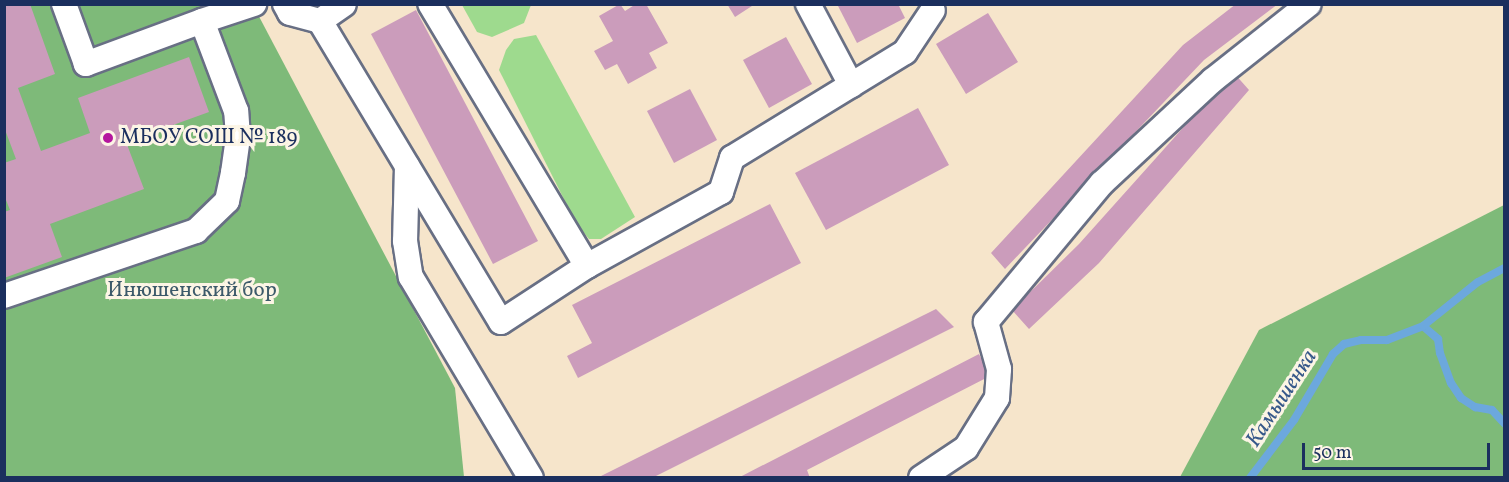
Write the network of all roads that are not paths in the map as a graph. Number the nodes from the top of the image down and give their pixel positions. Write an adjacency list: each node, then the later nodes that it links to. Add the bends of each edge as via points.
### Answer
1 (64, 4): 9 (lane, via 86,64)
2 (254, 4): 9 (lane)
3 (285, 4): 10 (lane, via 290,13)
4 (344, 4): 10 (lane)
5 (430, 4): 13 (lane)
6 (808, 4): 11 (lane)
7 (1310, 4): 16 (lane, via 1213,80 1102,183 986,322 999,369 997,398 966,448)
8 (933, 10): 11 (lane, via 905,51)
9 (202, 21): 14 (lane, via 236,111 238,137 227,201 196,231)
10 (320, 21): 12 (lane)
11 (850, 86): 13 (lane, via 732,158 721,192)
12 (407, 166): 13 (lane, via 501,322); 15 (lane, via 405,241 411,277)
13 (587, 266)
14 (4, 296)
15 (531, 477)
16 (921, 477)

